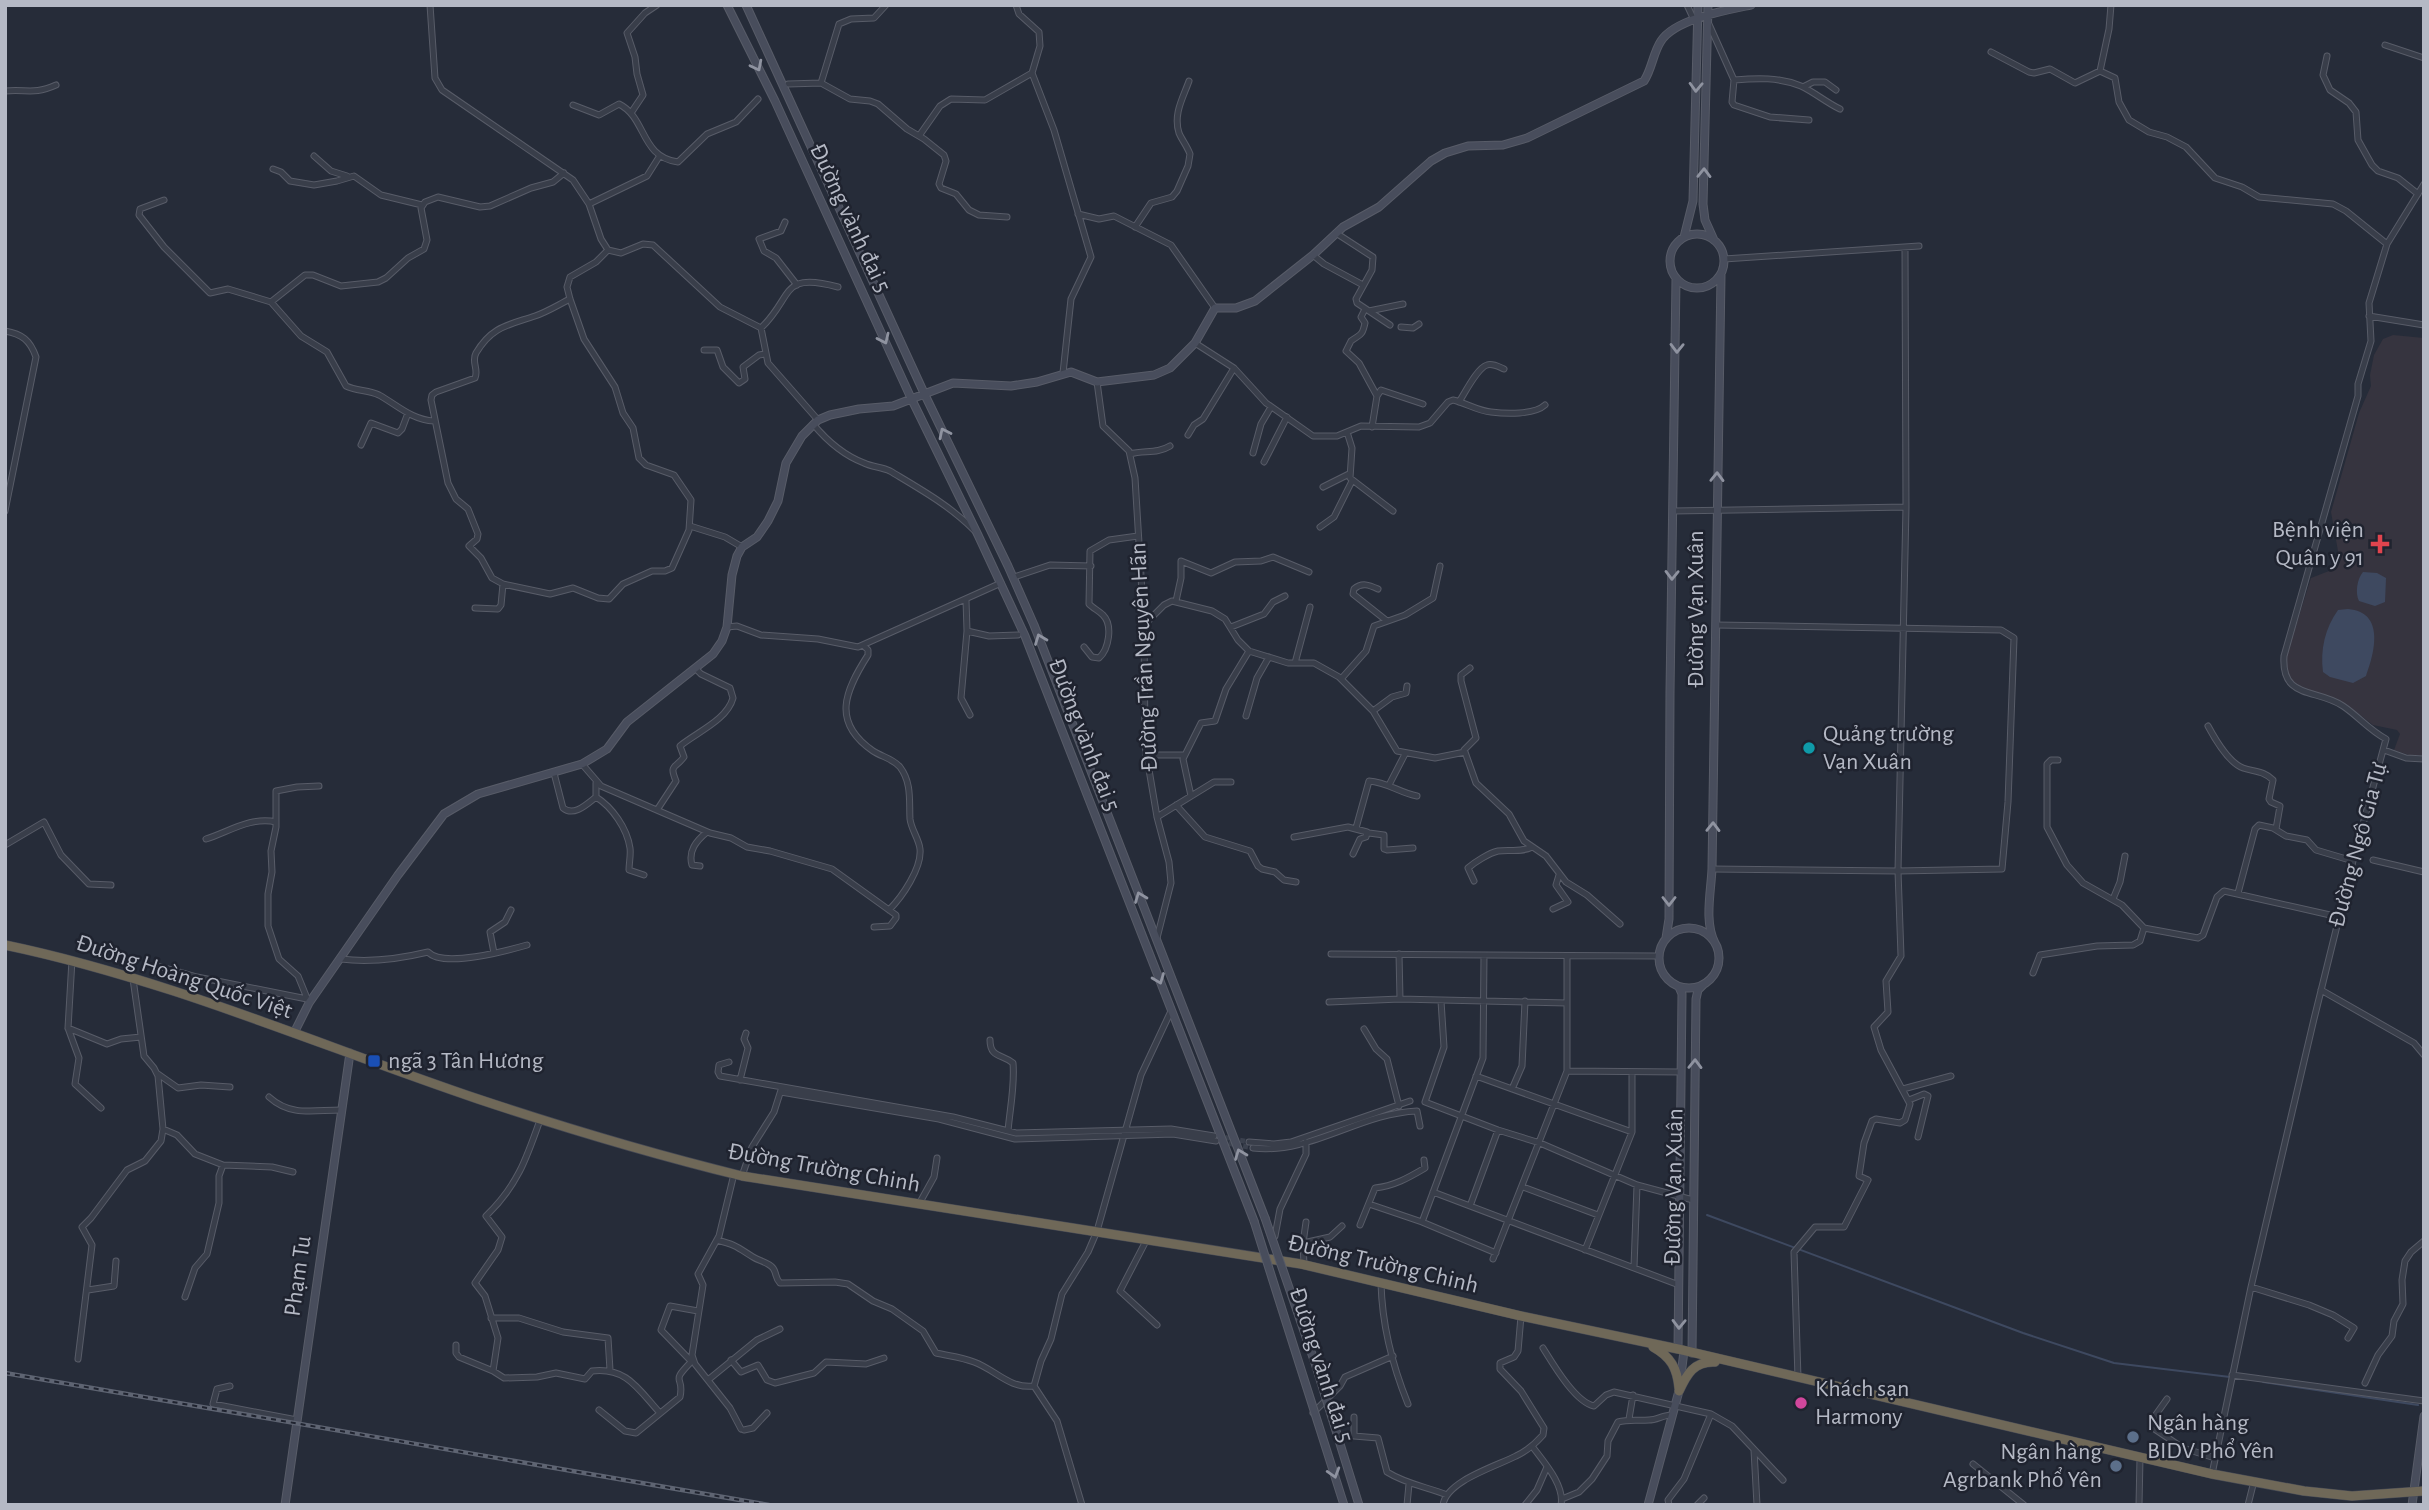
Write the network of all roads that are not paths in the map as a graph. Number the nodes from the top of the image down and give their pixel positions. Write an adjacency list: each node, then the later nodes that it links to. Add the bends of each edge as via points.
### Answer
1 (430, 5): 37 (street, via 437,84)
2 (657, 5): 31 (street, via 627,33 643,95)
3 (727, 5): 83 (street, Đường vành đai 5, one-way to 83)
4 (746, 5): 81 (street, Đường vành đai 5)
5 (886, 5): 22 (street, via 874,18 839,24)
6 (1016, 5): 19 (street, via 1041,38)
7 (1686, 5): 13 (street)
8 (1698, 5): 13 (street)
9 (1708, 5): 12 (street)
10 (1751, 5): 12 (street)
11 (2110, 5): 18 (street)
12 (1708, 18): 13 (street); 20 (street); 50 (street, one-way to 12, via 1703,204)
13 (1696, 20): 48 (street, via 1664,37 1639,84 1527,138 1445,153 1379,207); 49 (street, one-way to 49, via 1693,201)
14 (2385, 45): 17 (street)
15 (1991, 52): 18 (street, via 2029,72 2050,69 2075,83)
16 (2327, 56): 40 (street, via 2323,75 2330,90 2356,112 2358,140 2372,165)
17 (2424, 58)
18 (2100, 71): 51 (street, via 2115,78 2123,113 2149,132 2190,150 2215,178 2259,197 2333,204)
19 (1032, 74): 33 (street, via 985,100 951,99 940,106); 44 (street, via 1054,130)
20 (1734, 80): 25 (street, via 1762,78); 32 (street, via 1734,105 1770,117)
21 (1189, 81): 47 (street, via 1177,118 1190,154 1183,180 1172,197 1147,206)
22 (821, 83): 23 (street); 33 (street, via 850,99 874,102)
23 (788, 84)
24 (56, 85): 27 (street, via 36,93)
25 (1803, 87): 26 (street, via 1825,82); 30 (street)
26 (1836, 90)
27 (5, 91)
28 (758, 99): 35 (street, via 736,122 707,134 681,161)
29 (573, 105): 31 (street, via 599,115 619,104)
30 (1840, 109)
31 (631, 113): 35 (street)
32 (1809, 120)
33 (919, 136): 45 (street, via 945,158 941,188 956,194 979,215)
34 (314, 156): 38 (street, via 331,171)
35 (659, 157): 42 (street, via 647,176)
36 (273, 169): 38 (street, via 290,181 314,185)
37 (564, 173): 42 (street); 43 (street, via 490,206 438,197)
38 (347, 176): 43 (street, via 357,177 388,198)
39 (2424, 184): 40 (street, Đường Ngô Gia Tự)
40 (2418, 194): 51 (street, Đường Ngô Gia Tự)
41 (164, 200): 63 (street, via 139,209 139,215 209,293 228,289)
42 (589, 204): 54 (street)
43 (422, 205): 63 (street, via 426,245 382,281 341,286 305,275)
44 (1077, 214): 47 (street, via 1099,219 1112,215); 79 (street, via 1091,257 1071,299)
45 (1007, 217)
46 (785, 222): 59 (street, via 781,231 759,239 764,251 776,258)
47 (1135, 228): 65 (street, via 1171,245)
48 (1336, 233): 55 (street); 60 (street, via 1373,257)
49 (1684, 237): 50 (street, via 1705,235); 58 (street, via 1670,256)
50 (1714, 240): 56 (street)
51 (2387, 244): 67 (street, Đường Ngô Gia Tự)
52 (1919, 246): 53 (street)
53 (1905, 248): 56 (street); 103 (street)
54 (608, 250): 62 (street, via 570,277); 72 (street, via 621,253 653,245 720,307)
55 (1313, 255): 60 (street); 65 (street, via 1255,302)
56 (1724, 259): 57 (street)
57 (1721, 275): 58 (street, via 1700,288); 104 (street, Đường Vạn Xuân, one-way to 57)
58 (1676, 279): 107 (street, Đường Vạn Xuân, one-way to 107)
59 (797, 285): 61 (street, via 812,281); 72 (street)
60 (1363, 285): 66 (street, via 1356,301)
61 (838, 287)
62 (570, 299): 90 (street, via 537,316 512,322 488,337 474,358 475,378 432,395); 108 (street, via 587,345 615,387 633,428 639,458 678,478 691,500)
63 (271, 302): 88 (street, via 301,336 327,352 346,386 378,394)
64 (1403, 304): 66 (street)
65 (1215, 308): 74 (street)
66 (1367, 310): 69 (street); 82 (street, via 1361,317 1365,323 1359,338 1351,341 1346,351)
67 (2369, 316): 70 (street); 146 (street, Đường Ngô Gia Tự, via 2371,341 2358,396 2283,671 2294,686 2340,704 2386,739)
68 (1419, 324): 71 (street)
69 (1391, 325)
70 (2424, 325)
71 (1401, 327)
72 (761, 328): 76 (street)
73 (5, 331): 105 (street, via 26,339 36,357)
74 (1195, 342): 77 (street); 80 (street, via 1170,368 1154,375)
75 (704, 349): 76 (street, via 717,350 723,367 738,383 745,379 743,367)
76 (765, 354): 91 (street)
77 (1234, 368): 87 (street); 94 (street)
78 (1504, 369): 84 (street, via 1484,367)
79 (1063, 373): 80 (street); 81 (street, via 1011,386 953,383)
80 (1097, 382): 98 (street, via 1103,426)
81 (924, 393): 83 (street); 116 (street, Đường vành đai 5, one-way to 81)
82 (1377, 396): 85 (street, via 1385,390); 92 (street)
83 (911, 398): 91 (street); 110 (street, Đường vành đai 5)
84 (1459, 402): 86 (street, via 1491,412 1535,412); 92 (street, via 1448,402 1430,423 1419,427)
85 (1423, 404)
86 (1545, 405)
87 (1271, 407): 89 (street); 97 (street)
88 (408, 413): 90 (street); 95 (street, via 398,433 371,422)
89 (1287, 417): 93 (street, via 1313,436); 99 (street)
90 (434, 421): 118 (street, via 449,488 468,509 478,534 470,548 492,578)
91 (816, 422): 110 (street, via 836,448 934,496); 112 (street, via 786,463 771,515 757,537)
92 (1372, 427): 93 (street)
93 (1347, 432): 100 (street, via 1352,448)
94 (1188, 435)
95 (361, 444)
96 (1170, 446): 98 (street, via 1160,452)
97 (1253, 453)
98 (1130, 454): 111 (street, Đường Trần Nguyên Hãn)
99 (1264, 462)
100 (1349, 474): 101 (street); 102 (street)
101 (1353, 481): 106 (street); 109 (street, via 1334,517)
102 (1323, 487)
103 (1906, 507): 104 (street); 130 (street)
104 (1716, 509): 107 (street); 127 (street, Đường Vạn Xuân)
105 (5, 511)
106 (1393, 511)
107 (1673, 511): 197 (street, Đường Vạn Xuân, one-way to 197)
108 (691, 526): 112 (street); 118 (street, via 671,568 652,570 623,584 609,599 573,588 550,594)
109 (1320, 527)
110 (978, 535): 117 (street, Đường vành đai 5)
111 (1138, 536): 113 (street, via 1109,540 1093,548); 126 (street, Đường Trần Nguyên Hãn)
112 (742, 547): 128 (street, via 732,575)
113 (1091, 566): 116 (street, via 1050,565); 134 (street, via 1089,604 1105,618 1109,634 1099,658)
114 (1440, 566): 125 (street, via 1433,598)
115 (1309, 572): 122 (street, via 1273,557 1235,562 1210,573 1181,561)
116 (1014, 577): 198 (street, Đường vành đai 5, one-way to 116)
117 (1001, 583): 121 (street); 223 (street, Đường vành đai 5, one-way to 223)
118 (503, 584): 124 (street, via 498,609)
119 (1378, 589): 125 (street, via 1365,584 1357,586 1353,594)
120 (1285, 596): 129 (street, via 1264,614)
121 (966, 600): 131 (street); 133 (street)
122 (1176, 601): 126 (street, via 1164,605); 129 (street, via 1212,611)
123 (1310, 607): 137 (street)
124 (474, 608)
125 (1387, 621): 140 (street, via 1374,626 1366,651)
126 (1144, 625): 149 (street, Đường Trần Nguyên Hãn)
127 (1716, 625): 130 (street); 180 (street, Đường Vạn Xuân, one-way to 127)
128 (727, 627): 133 (street, via 766,636); 139 (street, via 718,648)
129 (1231, 627): 135 (street)
130 (1903, 630): 181 (street); 181 (street, via 2001,630 2014,638 2002,869)
131 (967, 631): 132 (street); 143 (street, via 961,698)
132 (1018, 635)
133 (863, 645): 192 (street, via 868,654 848,691 850,728 902,769 920,852 904,892)
134 (1084, 648)
135 (1249, 651): 136 (street); 150 (street, via 1226,689 1217,718 1201,723)
136 (1269, 657): 137 (street); 144 (street, via 1257,678)
137 (1295, 663): 140 (street, via 1319,665)
138 (1469, 668): 147 (street, via 1461,681 1476,738)
139 (696, 669): 153 (street, via 627,722 607,750); 163 (street, via 730,688 733,698 728,709 680,746 684,757 673,766 676,781)
140 (1341, 679): 142 (street)
141 (1407, 686): 142 (street, via 1406,693)
142 (1373, 711): 148 (street, via 1395,748)
143 (970, 715)
144 (1246, 716)
145 (2208, 726): 167 (street, via 2219,747 2238,765 2272,778 2269,801 2280,808)
146 (2384, 751): 151 (street); 178 (street, Đường Ngô Gia Tự)
147 (1465, 752): 148 (street, via 1435,758); 173 (street, via 1476,783 1509,814)
148 (1405, 754): 157 (street)
149 (1146, 755): 150 (street); 164 (street, Đường Trần Nguyên Hãn)
150 (1184, 755): 159 (street)
151 (2424, 759)
152 (2058, 760): 189 (street, via 2047,764 2050,835 2083,883)
153 (582, 764): 154 (street); 156 (street)
154 (554, 773): 161 (street, via 567,811); 208 (street, via 478,794 444,814)
155 (1231, 782): 159 (street, via 1214,782)
156 (596, 783): 161 (street); 163 (street)
157 (1389, 785): 160 (street); 166 (street, via 1369,781)
158 (319, 786): 165 (street, via 277,790)
159 (1191, 796): 162 (street)
160 (1417, 796)
161 (596, 797): 183 (street, via 608,805 628,839 629,870)
162 (1177, 805): 164 (street); 186 (street, via 1205,837 1250,851 1258,866)
163 (657, 810): 168 (street)
164 (1157, 817): 198 (street, Đường Trần Nguyên Hãn, via 1171,883)
165 (276, 822): 171 (street, via 245,824); 217 (street, via 268,926 279,959 298,976)
166 (1356, 828): 169 (street); 170 (street)
167 (2276, 829): 178 (street, via 2307,840 2316,850); 188 (street, via 2257,826)
168 (707, 832): 179 (street, via 691,854 692,865); 192 (street, via 832,869)
169 (1369, 833): 174 (street, via 1384,835 1384,849); 175 (street, via 1360,839)
170 (1294, 837)
171 (205, 839)
172 (5, 845): 187 (street, via 44,822 61,855 89,884)
173 (1532, 846): 184 (street); 185 (street, via 1520,852 1498,851 1472,864 1468,868)
174 (1413, 848)
175 (1353, 854)
176 (2125, 856): 189 (street)
177 (2373, 860): 182 (street)
178 (2353, 861): 193 (street, Đường Ngô Gia Tự)
179 (701, 866)
180 (1712, 869): 181 (street); 199 (street, Đường Vạn Xuân, via 1709,922)
181 (1898, 871): 243 (street, via 1900,956 1886,981 1888,1012 1874,1030)
182 (2424, 872)
183 (644, 875)
184 (1559, 875): 190 (street, via 1556,885 1568,902); 194 (street)
185 (1474, 881)
186 (1296, 882)
187 (111, 885)
188 (2238, 893): 193 (street); 196 (street, via 2219,894 2198,939)
189 (2113, 899): 196 (street)
190 (1553, 909)
191 (511, 910): 202 (street, via 505,922 490,932)
192 (889, 910): 195 (street, via 896,915 894,923)
193 (2339, 916): 215 (street, Đường Ngô Gia Tự)
194 (1620, 924)
195 (874, 926)
196 (2144, 928): 211 (street, via 2140,941 2133,945 2042,955)
197 (1666, 938): 199 (street, via 1691,928 1701,930); 207 (street)
198 (1157, 940): 358 (street, Đường vành đai 5, one-way to 198, bridge, via 1265,1218)
199 (1715, 943): 213 (street, via 1719,961)
200 (5, 945): 209 (highway, Đường Hoàng Quốc Việt)
201 (527, 945): 202 (street)
202 (494, 953): 208 (street, via 461,958 435,957 428,952 368,962)
203 (1331, 954): 204 (street)
204 (1399, 954): 205 (street); 216 (street)
205 (1484, 955): 206 (street); 219 (street)
206 (1567, 956): 207 (street); 222 (street)
207 (1659, 956): 214 (street, via 1664,975)
208 (341, 959): 217 (street)
209 (72, 960): 212 (highway, Đường Hoàng Quốc Việt); 224 (street)
210 (158, 966): 217 (street)
211 (2033, 973)
212 (133, 979): 226 (highway, Đường Hoàng Quốc Việt); 228 (street)
213 (1704, 984): 214 (street); 274 (street, Đường Vạn Xuân, one-way to 213, via 1696,999)
214 (1679, 987): 234 (street, Đường Vạn Xuân)
215 (2321, 990): 231 (street, via 2414,1043); 296 (street, Đường Ngô Gia Tự)
216 (1400, 999): 218 (street); 221 (street)
217 (308, 1001): 226 (street)
218 (1441, 1001): 219 (street); 252 (street, via 1444,1047 1425,1101)
219 (1485, 1001): 220 (street); 237 (street, via 1483,1058)
220 (1524, 1001): 222 (street); 242 (street, via 1522,1066)
221 (1329, 1002)
222 (1567, 1003): 233 (street)
223 (1171, 1011): 259 (street, via 1144,1068); 357 (street, Đường vành đai 5, one-way to 357, bridge, via 1254,1221)
224 (68, 1028): 228 (street, via 107,1044); 250 (street, via 79,1058 75,1084)
225 (1364, 1029): 249 (street, via 1387,1059)
226 (293, 1033): 230 (highway, Đường Hoàng Quốc Việt)
227 (746, 1033): 239 (street, via 748,1048)
228 (141, 1037): 236 (street, via 144,1056)
229 (990, 1040): 257 (street, via 996,1056 1013,1062)
230 (350, 1053): 251 (street, Phạm Tu); 253 (highway, Đường Trường Chinh)
231 (2424, 1055)
232 (729, 1062): 239 (street, via 719,1065 718,1074)
233 (1567, 1072): 235 (street); 248 (street)
234 (1681, 1072): 235 (street); 273 (street, Đường Vạn Xuân)
235 (1632, 1073): 258 (street)
236 (158, 1074): 240 (street, via 176,1088); 255 (street)
237 (1476, 1076): 242 (street); 252 (street)
238 (1951, 1076): 243 (street)
239 (740, 1080): 241 (street)
240 (230, 1087)
241 (781, 1089): 247 (street); 269 (street, via 774,1112)
242 (1512, 1089): 248 (street)
243 (1903, 1089): 245 (street)
244 (269, 1097): 251 (street, via 280,1107 296,1111)
245 (1909, 1100): 260 (street, via 1928,1096); 318 (street, via 1903,1122 1872,1121 1859,1176 1868,1180 1847,1223 1840,1228 1815,1227 1793,1255)
246 (1409, 1101): 249 (street)
247 (870, 1104): 257 (street); 259 (street, via 1015,1139)
248 (1553, 1105): 258 (street); 263 (street)
249 (1399, 1106): 262 (street, via 1290,1142 1251,1145 1278,1150)
250 (101, 1108)
251 (341, 1110): 338 (street, Phạm Tu)
252 (1461, 1115): 256 (street); 272 (street)
253 (540, 1120): 269 (highway, Đường Trường Chinh); 301 (street, via 520,1174 486,1216 502,1237 475,1283 485,1296)
254 (1420, 1126): 262 (street, via 1417,1111 1397,1112)
255 (163, 1129): 266 (street, via 177,1135 195,1154); 297 (street, via 145,1161 127,1170 82,1227 92,1245)
256 (1498, 1130): 263 (street); 277 (street)
257 (1008, 1131): 259 (street)
258 (1632, 1132): 268 (street)
259 (1124, 1133): 261 (street); 284 (street)
260 (1918, 1137)
261 (1215, 1138)
262 (1306, 1142): 285 (street, via 1306,1154 1280,1209)
263 (1539, 1143): 268 (street); 271 (street)
264 (937, 1158): 275 (street, via 934,1177)
265 (1424, 1160): 276 (street, via 1425,1168 1414,1175 1375,1188)
266 (223, 1165): 267 (street); 298 (street, via 207,1254 195,1268)
267 (293, 1172)
268 (1614, 1174): 270 (street); 278 (street)
269 (738, 1175): 275 (highway, Đường Trường Chinh); 287 (street)
270 (1637, 1185): 273 (street); 293 (street)
271 (1522, 1187): 278 (street); 279 (street)
272 (1433, 1192): 277 (street); 281 (street)
273 (1680, 1198): 274 (street); 295 (street, Đường Vạn Xuân)
274 (1693, 1200): 308 (street, Đường Vạn Xuân)
275 (919, 1204): 284 (highway, Đường Trường Chinh)
276 (1369, 1204): 281 (street); 282 (street)
277 (1470, 1206): 279 (street)
278 (1598, 1215): 290 (street)
279 (1509, 1220): 281 (street, via 1495,1256); 290 (street)
280 (1306, 1222): 289 (street)
281 (1422, 1222)
282 (1360, 1225)
283 (1342, 1226): 289 (street, via 1329,1237)
284 (1097, 1231): 286 (highway, Đường Trường Chinh); 322 (street, via 1062,1294)
285 (1275, 1236)
286 (1147, 1239): 292 (highway, Đường Trường Chinh); 302 (street, via 1120,1292)
287 (717, 1240): 299 (street, via 698,1274 703,1286); 322 (street, via 738,1246 768,1264 780,1283 848,1284 923,1331 936,1353 974,1362 1009,1384)
288 (2424, 1241): 320 (street, via 2405,1261 2403,1304 2392,1336)
289 (1303, 1242): 292 (street)
290 (1586, 1250): 293 (street)
291 (116, 1261): 297 (street, via 114,1286)
292 (1304, 1265): 294 (highway, Đường Trường Chinh)
293 (1634, 1268): 295 (street)
294 (1381, 1283): 300 (highway, Đường Trường Chinh); 309 (street)
295 (1679, 1285): 308 (street, Đường Vạn Xuân, one-way to 308)
296 (2251, 1287): 304 (street, via 2333,1315 2354,1328); 317 (street, Đường Ngô Gia Tự)
297 (88, 1290): 311 (street)
298 (185, 1297)
299 (698, 1311): 313 (street); 313 (street, via 670,1306 661,1330)
300 (1521, 1316): 305 (highway, Đường Trường Chinh); 339 (street, via 1518,1351 1499,1366 1544,1429)
301 (491, 1318): 315 (street, via 519,1318 563,1332 608,1338); 316 (street, via 498,1338)
302 (1157, 1325)
303 (780, 1329): 312 (street)
304 (2348, 1338)
305 (1645, 1342): 308 (highway, Đường Trường Chinh); 323 (highway, via 1673,1363)
306 (456, 1345): 316 (street, via 459,1357)
307 (1543, 1348): 324 (street, via 1586,1404 1594,1406 1610,1393)
308 (1685, 1351): 314 (highway, Đường Trường Chinh); 323 (street, Đường Vạn Xuân)
309 (1393, 1356): 327 (street); 332 (street, via 1345,1377)
310 (884, 1358): 312 (street, via 866,1363 826,1362 814,1373 775,1383 767,1380 758,1366 741,1372)
311 (78, 1359)
312 (731, 1360): 319 (street)
313 (692, 1361): 319 (street); 330 (street, via 678,1374 680,1397)
314 (1735, 1363): 318 (highway, Đường Trường Chinh); 323 (highway, via 1699,1364)
315 (610, 1370): 316 (street, via 592,1371 585,1379 555,1373 509,1378); 330 (street, via 626,1377)
316 (493, 1371)
317 (2232, 1375): 326 (street); 342 (street, Đường Ngô Gia Tự)
318 (1798, 1378): 341 (highway, Đường Trường Chinh)
319 (708, 1380): 331 (street, via 743,1430 753,1428)
320 (2365, 1383)
321 (230, 1386): 338 (street, via 217,1390 213,1404)
322 (1034, 1386): 356 (street, via 1057,1421)
323 (1679, 1391): 328 (street, Đường Vạn Xuân)
324 (1633, 1395): 328 (street); 337 (street)
325 (2168, 1399): 342 (street, via 2152,1420 2153,1427 2183,1448)
326 (2424, 1401)
327 (1408, 1405)
328 (1675, 1405): 333 (street); 334 (street, Đường Vạn Xuân)
329 (599, 1410): 330 (street, via 625,1432 636,1433)
330 (660, 1413)
331 (767, 1413)
332 (1312, 1414)
333 (1712, 1414): 340 (street, via 1732,1426); 363 (street)
334 (1672, 1415): 337 (street); 362 (street, Đường Vạn Xuân)
335 (2424, 1416): 350 (street)
336 (1353, 1417): 348 (street, via 1354,1436 1378,1438 1385,1470)
337 (1629, 1419): 354 (street, via 1618,1422 1606,1456 1586,1487)
338 (296, 1420): 355 (street, Phạm Tu)
339 (1532, 1446): 344 (street); 351 (street, via 1465,1480)
340 (1754, 1450): 346 (street); 365 (street)
341 (2140, 1458): 345 (highway, Đường Trường Chinh); 367 (street)
342 (2215, 1458): 345 (street, Đường Ngô Gia Tự)
343 (1973, 1464): 366 (street)
344 (1547, 1467): 354 (street); 361 (street)
345 (2212, 1474): 347 (highway, Đường Trường Chinh)
346 (1783, 1480)
347 (2254, 1481): 353 (highway, Đường Trường Chinh); 368 (street)
348 (1409, 1484): 351 (street); 359 (street)
349 (2424, 1491): 350 (highway, Đường Trường Chinh)
350 (2413, 1492): 353 (highway, Đường Trường Chinh); 369 (street)
351 (1447, 1495): 360 (street)
352 (1703, 1498): 364 (street)
353 (2351, 1500)
354 (1562, 1502)
355 (285, 1505)
356 (1082, 1505)
357 (1344, 1505)
358 (1359, 1505)
359 (1407, 1505)
360 (1443, 1505)
361 (1525, 1505)
362 (1648, 1505)
363 (1669, 1505)
364 (1697, 1505)
365 (1758, 1505)
366 (2024, 1505)
367 (2139, 1505)
368 (2248, 1505)
369 (2412, 1505)

